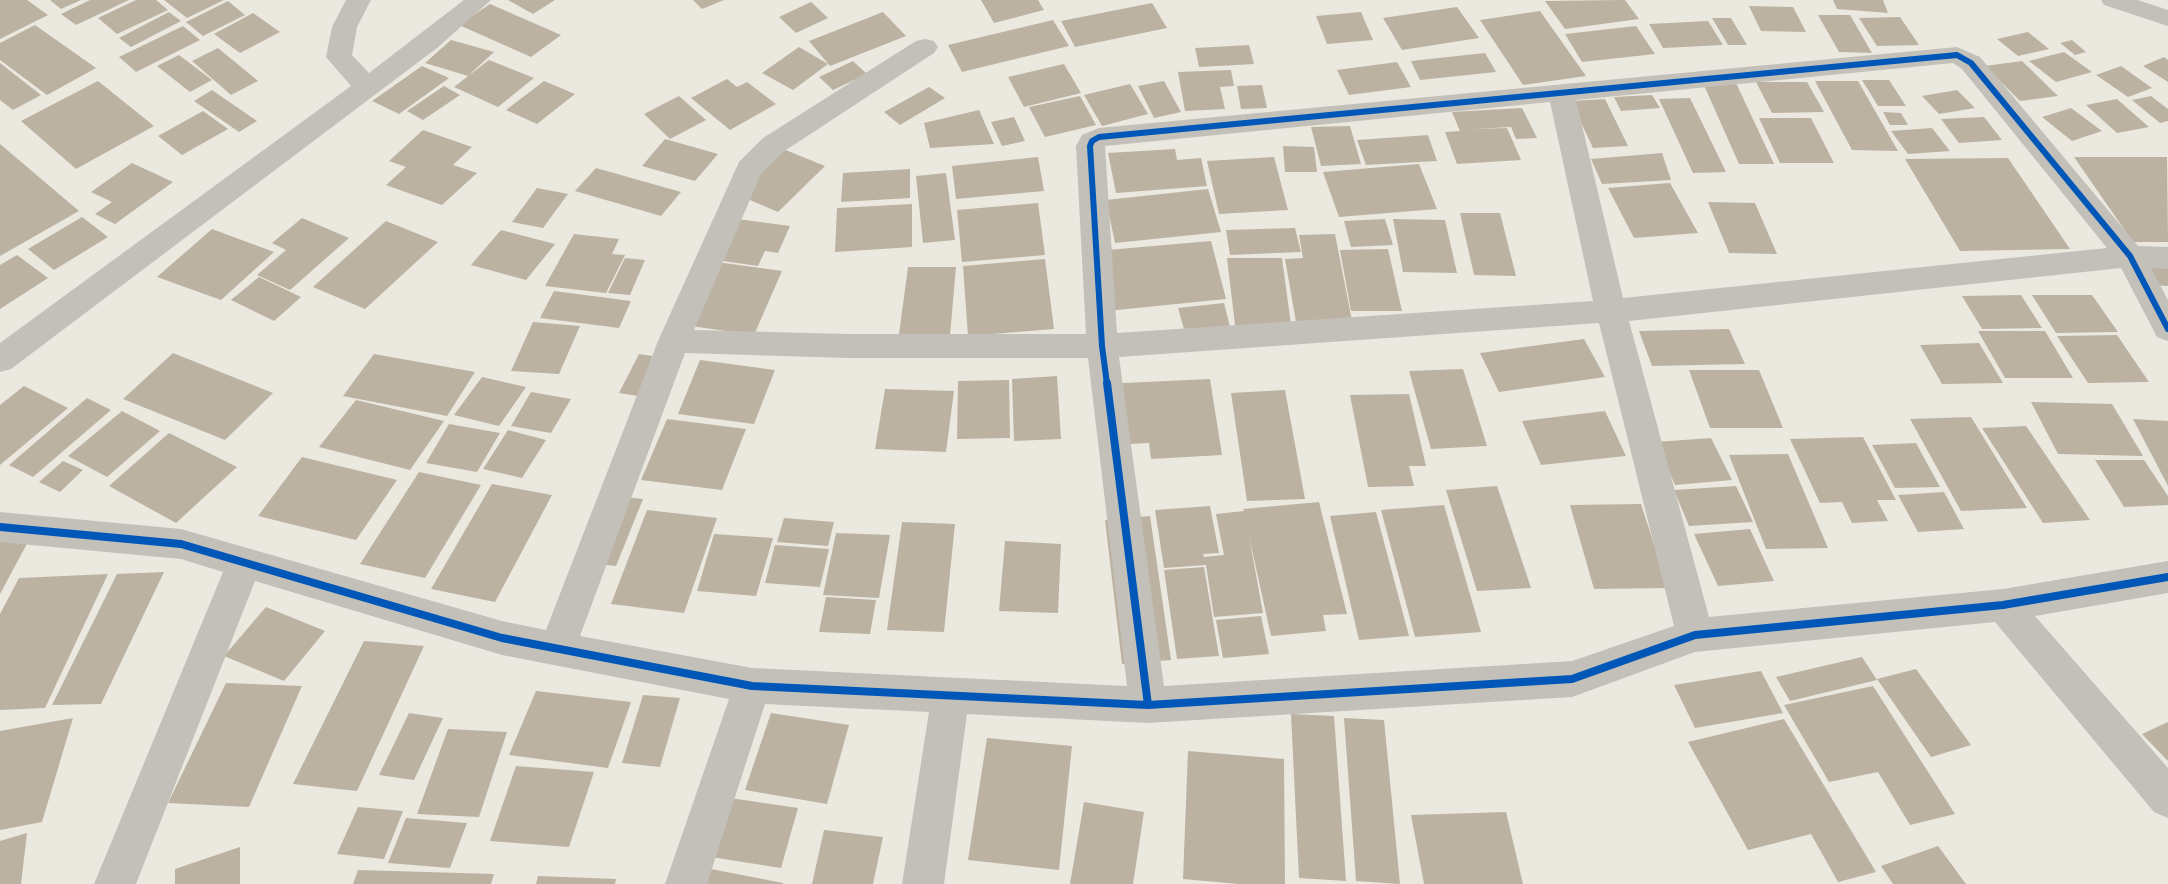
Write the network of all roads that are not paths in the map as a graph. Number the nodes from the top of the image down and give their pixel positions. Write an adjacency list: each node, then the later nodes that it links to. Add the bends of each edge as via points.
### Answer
1 (359, 0): 6 (street, via 341,34 339,57)
2 (479, 0): 6 (street)
3 (2113, 0): 4 (street)
4 (2168, 18)
5 (925, 47): 12 (street, via 781,140 749,170)
6 (367, 87): 14 (street)
7 (1561, 94): 8 (street, via 1957,55 1971,63); 10 (street); 13 (street, via 1099,137 1090,146)
8 (2130, 256): 9 (street); 10 (street); 11 (street)
9 (2168, 258)
10 (1611, 311): 13 (street); 19 (street)
11 (2168, 329)
12 (674, 341): 13 (street); 20 (street)
13 (1102, 346): 23 (street)
14 (0, 360)
15 (0, 527): 16 (street, via 182,544)
16 (244, 563): 20 (street, via 501,638); 25 (street)
17 (2168, 577): 18 (street)
18 (2003, 605): 19 (street); 24 (street)
19 (1695, 635): 23 (street, via 1572,680)
20 (557, 649): 21 (street)
21 (752, 686): 22 (street); 26 (street)
22 (951, 695): 23 (street); 27 (street)
23 (1148, 705)
24 (2168, 798)
25 (115, 884)
26 (686, 884)
27 (923, 884)

